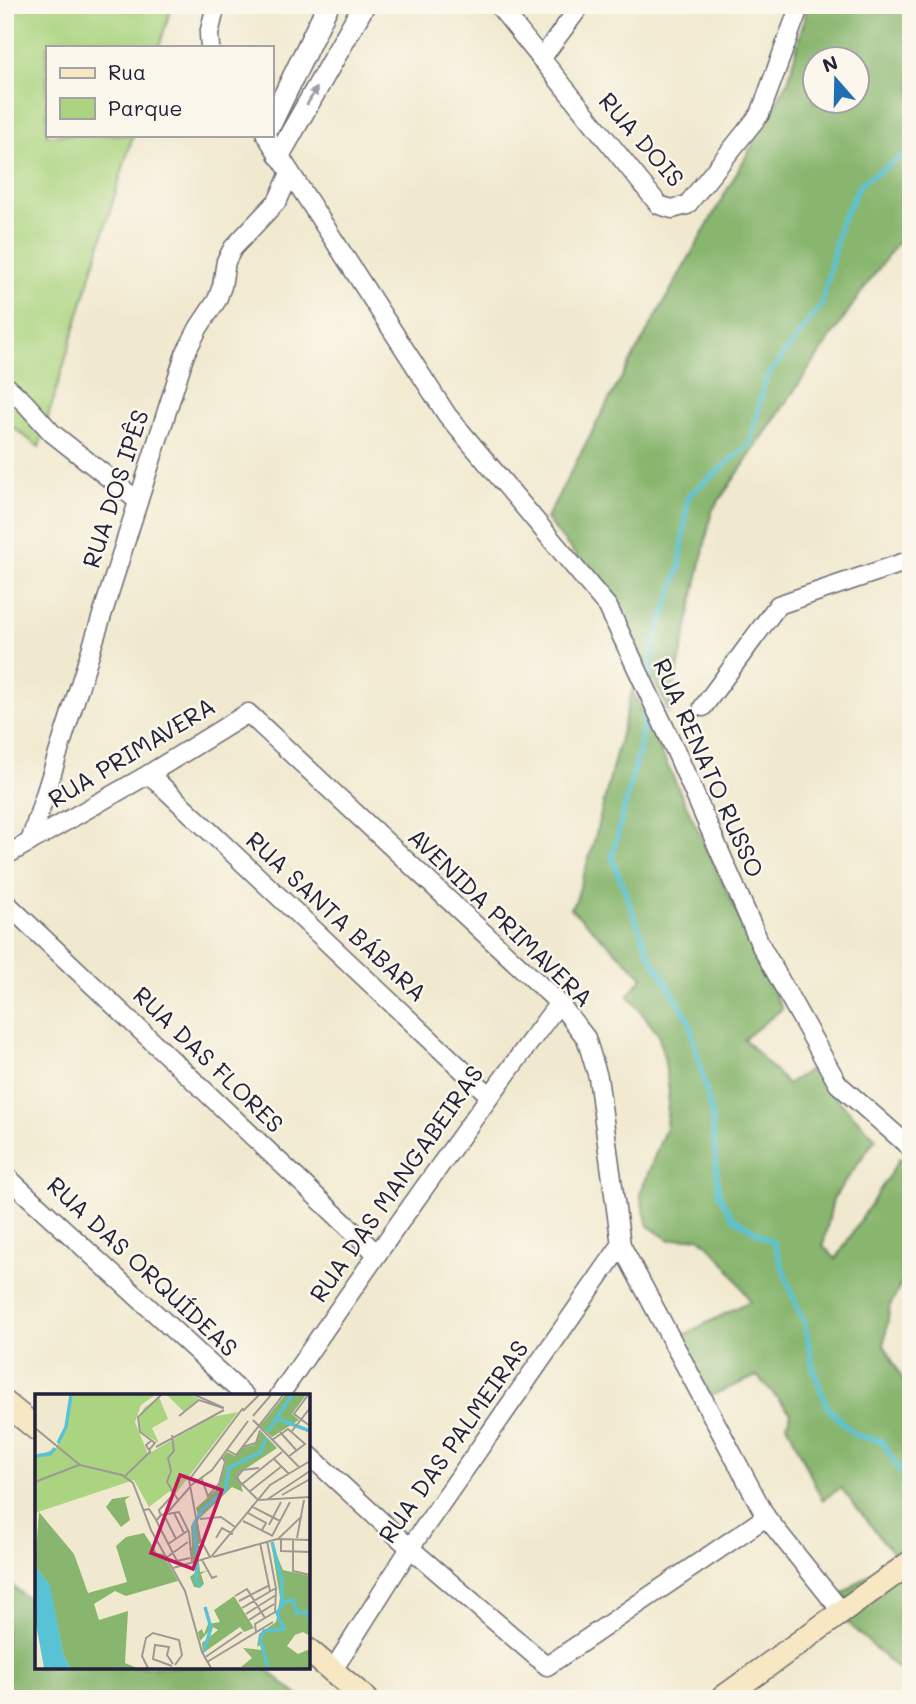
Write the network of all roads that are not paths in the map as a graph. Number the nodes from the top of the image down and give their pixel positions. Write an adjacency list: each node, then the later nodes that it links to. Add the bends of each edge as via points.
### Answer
1 (216, 5): 7 (street)
2 (328, 5): 9 (street)
3 (364, 5): 12 (street, one-way to 3)
4 (498, 5): 8 (street, RUA DOIS)
5 (581, 5): 8 (street)
6 (800, 5): 8 (street, RUA DOIS, via 760,114 687,205 672,209 659,205)
7 (210, 46)
8 (541, 59)
9 (281, 84): 10 (street)
10 (273, 115)
11 (267, 136): 12 (street, RUA RENATO RUSSO)
12 (285, 164): 14 (street, RUA DOS IPÊS, via 278,200 233,248 217,300 185,354); 24 (street, RUA RENATO RUSSO, via 447,415 608,607 761,946 838,1084)
13 (5, 384): 14 (street, via 52,433)
14 (138, 501): 19 (street, RUA DOS IPÊS)
15 (911, 560): 16 (street, via 778,605)
16 (703, 707)
17 (248, 713): 18 (street, RUA PRIMAVERA); 22 (street, AVENIDA PRIMAVERA)
18 (149, 774): 19 (street, RUA PRIMAVERA); 23 (street, RUA SANTA BÁBARA)
19 (30, 842): 20 (street, RUA PRIMAVERA)
20 (5, 856)
21 (5, 902): 27 (street, RUA DAS FLORES)
22 (559, 1003): 23 (street, RUA DAS MANGABEIRAS); 26 (street, AVENIDA PRIMAVERA, via 586,1038 598,1077)
23 (489, 1096): 27 (street, RUA DAS MANGABEIRAS)
24 (911, 1148)
25 (5, 1175): 28 (street, RUA DAS ORQUÍDEAS)
26 (621, 1245): 33 (street, AVENIDA PRIMAVERA); 34 (street, RUA DAS PALMEIRAS)
27 (377, 1254): 29 (street, RUA DAS MANGABEIRAS)
28 (243, 1394)
29 (280, 1394)
30 (5, 1403): 31 (main road)
31 (35, 1427)
32 (310, 1456): 34 (street)
33 (766, 1517): 34 (street, via 547,1666); 36 (street, AVENIDA PRIMAVERA)
34 (410, 1548): 38 (street, RUA DAS PALMEIRAS)
35 (911, 1562): 36 (main road)
36 (842, 1612): 40 (main road)
37 (310, 1652): 38 (main road)
38 (333, 1670): 39 (main road)
39 (366, 1699)
40 (721, 1699)

